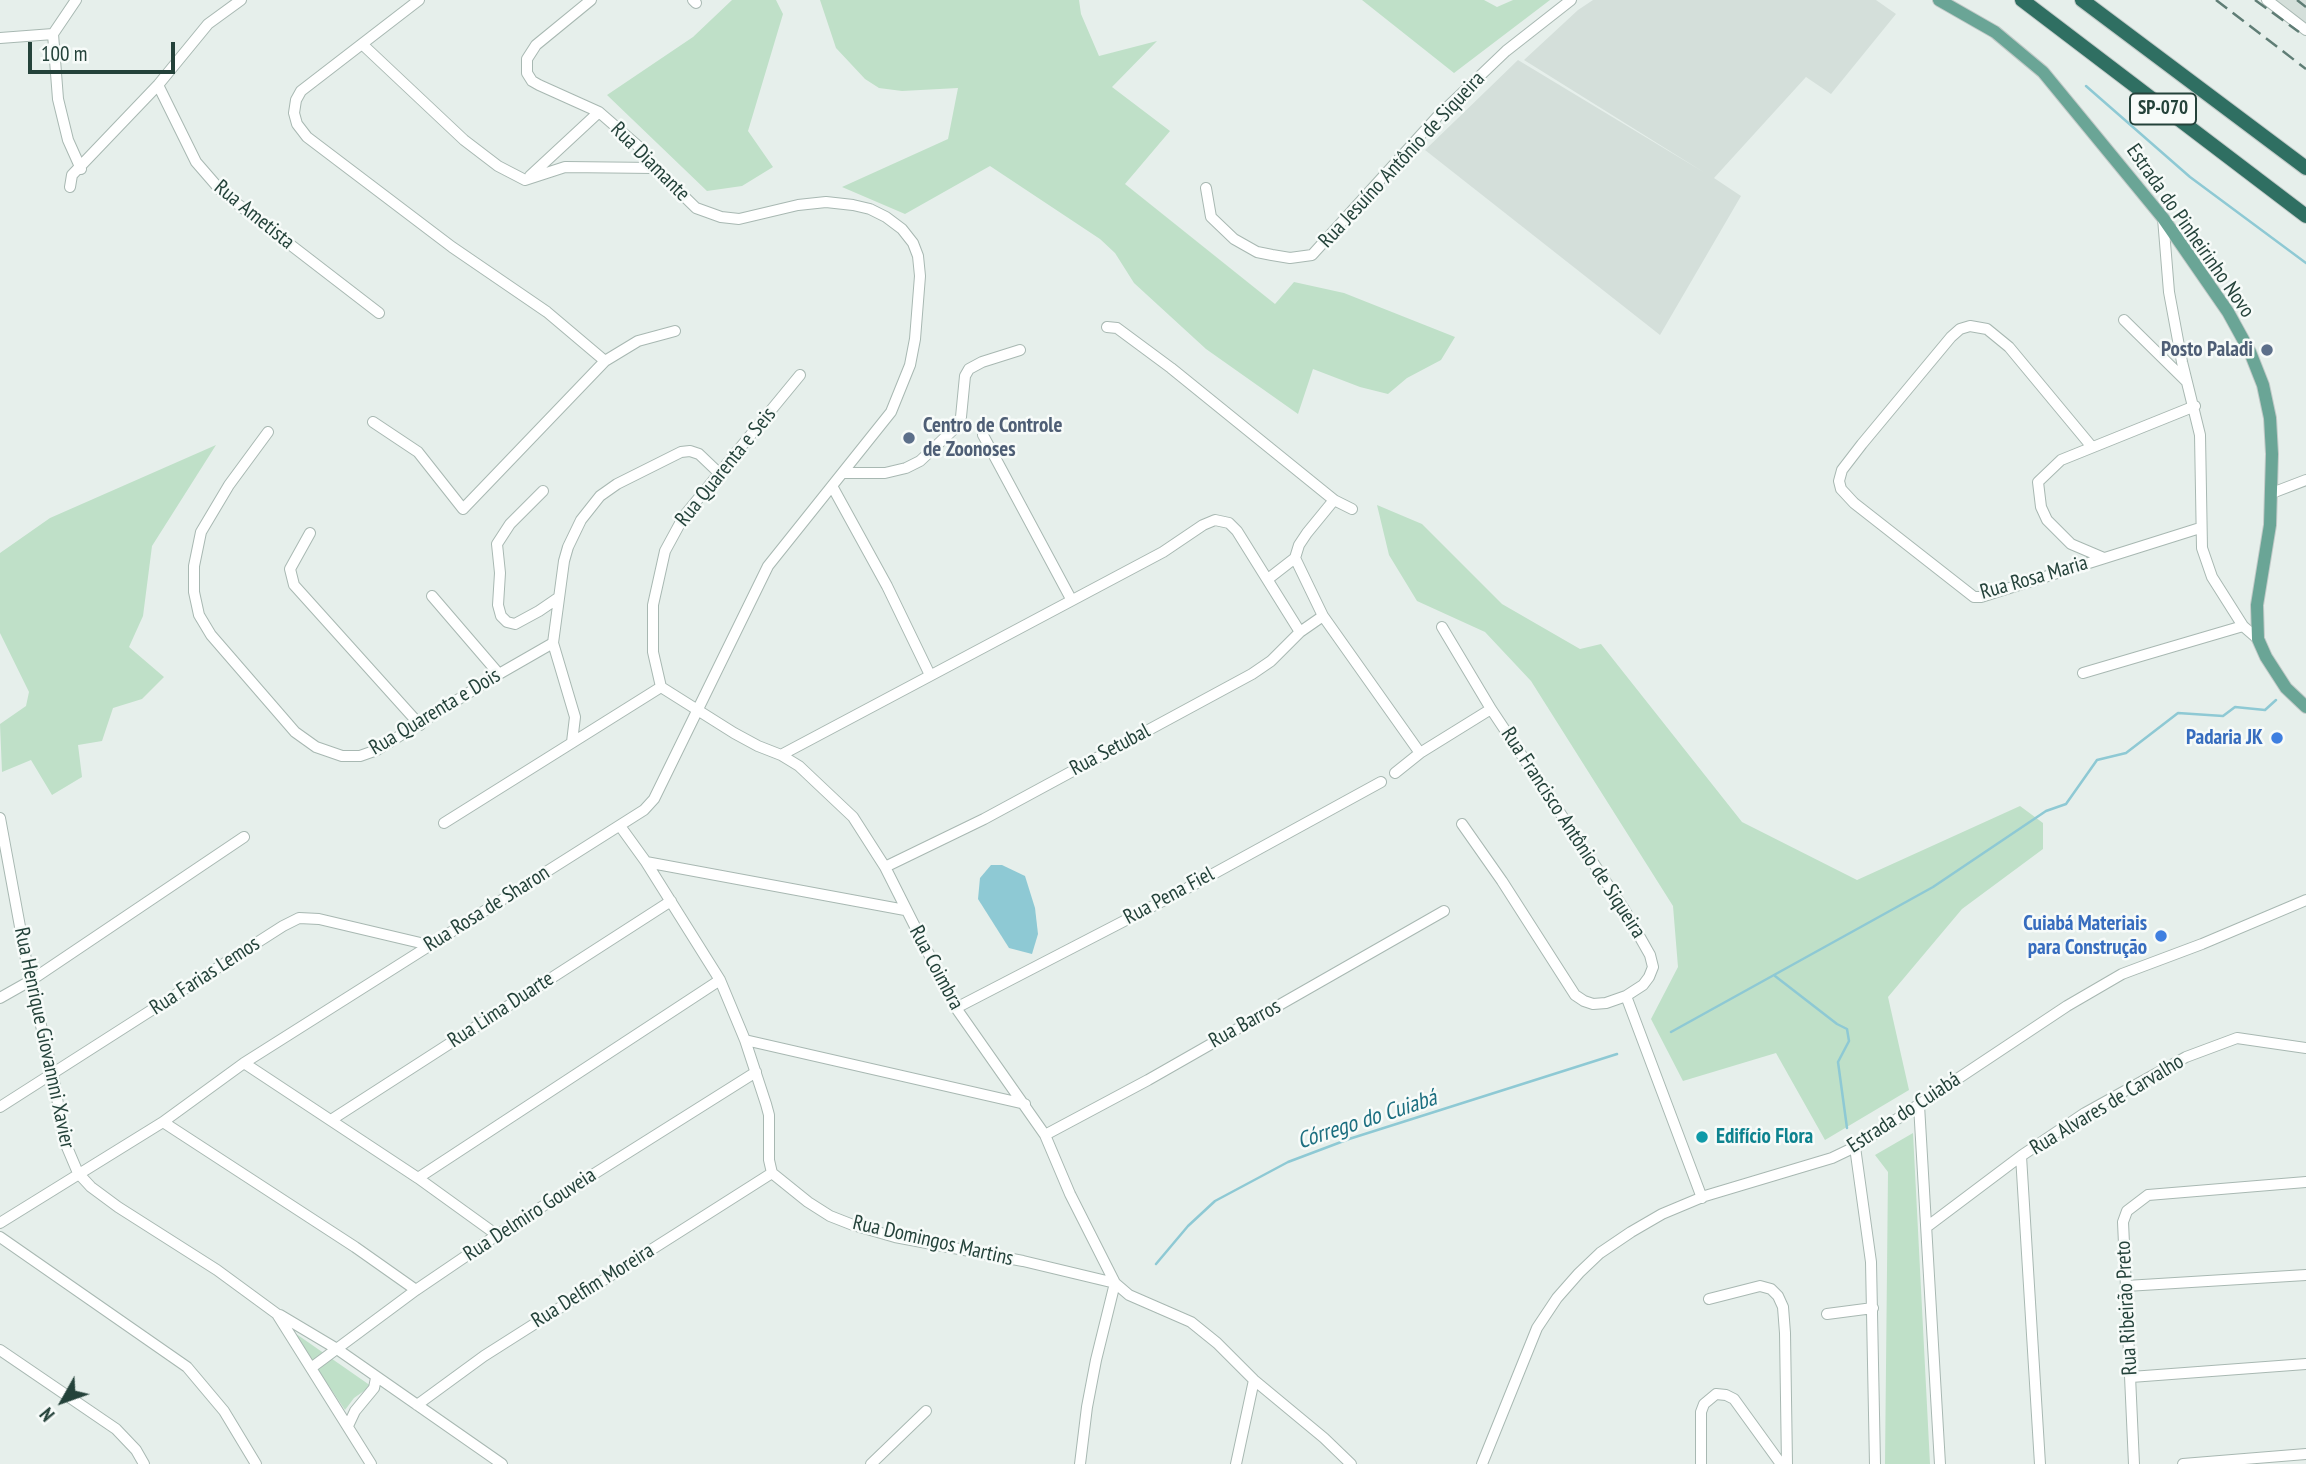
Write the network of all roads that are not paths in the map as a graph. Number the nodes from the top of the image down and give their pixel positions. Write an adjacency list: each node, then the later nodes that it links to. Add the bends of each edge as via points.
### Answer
1 (76, 0): 11 (street)
2 (241, 0): 14 (street, via 208,24)
3 (419, 0): 13 (street)
4 (591, 0): 15 (street, Rua Diamante, via 536,45 526,66 539,85)
5 (1571, 0): 21 (street, Rua Jesuíno Antônio de Siqueira, via 1506,51 1438,116 1312,255 1290,258 1257,252 1234,239 1211,217)
6 (1939, 0): 23 (main road, Estrada do Pinheirinho Novo, via 1995,32 2043,72)
7 (2022, 0): 22 (highway, SP-070)
8 (2082, 0): 16 (highway, SP-070)
9 (2267, 0): 10 (street)
10 (2306, 30)
11 (53, 34): 12 (street); 18 (street, via 58,99)
12 (0, 38)
13 (362, 44): 19 (street, via 464,140); 29 (street, via 301,91 294,113 297,124 307,137 547,312)
14 (158, 85): 18 (street); 24 (street, Rua Ametista, via 196,162 222,192)
15 (599, 113): 17 (street, Rua Diamante, via 638,146); 19 (street)
16 (2306, 167)
17 (655, 168): 19 (street, via 565,167); 37 (street, Rua Diamante, via 705,213 739,219 798,205 853,205 886,218 913,243 920,276 910,365 891,412)
18 (81, 169): 20 (street, via 70,180)
19 (525, 180)
20 (70, 187)
21 (1206, 188)
22 (2306, 216)
23 (2163, 218): 31 (street, via 2169,292); 42 (main road, Estrada do Pinheirinho Novo, via 2250,352 2270,418)
24 (379, 313)
25 (2124, 320): 31 (street)
26 (1107, 327): 43 (street, via 1117,328 1171,368)
27 (675, 331): 29 (street, via 638,341)
28 (1020, 350): 37 (street, via 969,369 961,417 920,461 885,473)
29 (605, 361): 33 (street, via 463,509 418,452)
30 (800, 375): 38 (street, Rua Quarenta e Seis)
31 (2187, 382): 32 (street)
32 (2194, 406): 36 (street); 45 (street, via 2202,461)
33 (373, 422)
34 (268, 432): 68 (street, Rua Quarenta e Dois, via 201,532 194,566 199,615 267,702 316,747 360,756)
35 (983, 435): 52 (street)
36 (2092, 447): 48 (street, via 2052,467 2038,482 2038,493 2040,507 2058,532 2071,544); 48 (street, Rua Rosa Maria, via 2009,348 1978,326 1961,329 1951,337 1842,470 1839,481 1854,503 1974,597)
37 (843, 473): 40 (street, Rua Rosa de Sharon)
38 (720, 474): 51 (street, via 699,454 681,452 600,496 573,535); 62 (street, Rua Quarenta e Seis, via 677,526 661,564 653,605 653,652)
39 (2306, 481): 42 (street)
40 (832, 486): 61 (street); 64 (street, Rua Rosa de Sharon, via 763,573)
41 (544, 491): 51 (street, via 510,524 497,544 498,605 501,616 515,624)
42 (2272, 493): 57 (main road, Estrada do Pinheirinho Novo, via 2257,606)
43 (1334, 499): 44 (street); 47 (street, via 1299,545)
44 (1352, 509)
45 (2200, 528): 48 (street, Rua Rosa Maria); 55 (street, via 2212,577)
46 (310, 533): 68 (street, via 290,569 294,585)
47 (1295, 558): 49 (street); 53 (street)
48 (2104, 558)
49 (1268, 579): 52 (street, via 1229,523 1215,520); 56 (street)
50 (432, 596): 60 (street)
51 (558, 598): 58 (street)
52 (1071, 599): 61 (street)
53 (1324, 616): 56 (street, Rua Setubal); 70 (street)
54 (1442, 626): 65 (street, Rua Francisco Antônio de Siqueira)
55 (2243, 626): 57 (street); 59 (street)
56 (1300, 632): 80 (street, Rua Setubal, via 1252,674 984,819)
57 (2258, 639): 63 (main road, Estrada do Pinheirinho Novo, via 2286,688)
58 (553, 643): 60 (street, Rua Quarenta e Dois); 66 (street)
59 (2083, 673)
60 (499, 674): 68 (street, Rua Quarenta e Dois)
61 (930, 675): 71 (street)
62 (661, 687): 64 (street); 67 (street)
63 (2306, 707)
64 (698, 709): 71 (street, Rua Coimbra, via 758,746); 77 (street, Rua Rosa de Sharon, via 654,799)
65 (1491, 709): 70 (street); 88 (street, Rua Francisco Antônio de Siqueira, via 1643,939 1653,967 1643,985)
66 (575, 717): 67 (street); 69 (street)
67 (604, 722): 69 (street)
68 (420, 725)
69 (572, 742): 75 (street)
70 (1420, 753): 72 (street)
71 (781, 754): 80 (street, Rua Coimbra, via 853,817)
72 (1395, 773)
73 (1381, 782): 90 (street, Rua Pena Fiel)
74 (0, 818): 87 (street, Rua Henrique Giovannni Xavier)
75 (444, 823)
76 (1461, 824): 88 (street, via 1575,995 1593,1004)
77 (620, 826): 79 (street); 85 (street, Rua Rosa de Sharon)
78 (244, 837): 87 (street)
79 (646, 862): 82 (street); 83 (street)
80 (885, 867): 83 (street, Rua Coimbra)
81 (2306, 900): 97 (street, Estrada do Cuiabá, via 2122,974)
82 (671, 901): 86 (street); 99 (street, Rua Lima Duarte)
83 (905, 911): 90 (street, Rua Coimbra)
84 (1444, 911): 101 (street, Rua Barros)
85 (429, 945): 93 (street, Rua Rosa de Sharon); 95 (street, Rua Farias Lemos, via 299,918)
86 (720, 979): 91 (street); 106 (street)
87 (30, 981): 89 (street); 95 (street, Rua Henrique Giovannni Xavier)
88 (1626, 996): 108 (street)
89 (0, 998)
90 (956, 1008): 96 (street, Rua Coimbra)
91 (745, 1040): 94 (street); 96 (street)
92 (2306, 1048): 103 (street, Rua Alvares de Carvalho, via 2237,1038 2210,1047 2085,1113)
93 (244, 1063): 99 (street); 100 (street, Rua Rosa de Sharon)
94 (756, 1072): 104 (street, via 769,1115); 111 (street, Rua Delmiro Gouveia)
95 (53, 1074): 98 (street, Rua Farias Lemos); 105 (street, Rua Henrique Giovannni Xavier, via 64,1140)
96 (1025, 1104): 101 (street, Rua Coimbra)
97 (1919, 1105): 102 (street, Estrada do Cuiabá); 110 (street)
98 (0, 1107)
99 (331, 1120): 106 (street)
100 (163, 1122): 105 (street, Rua Rosa de Sharon); 116 (street)
101 (1045, 1135): 114 (street, Rua Coimbra)
102 (1855, 1147): 108 (street, Estrada do Cuiabá); 118 (street, via 1868,1225)
103 (2021, 1156): 110 (street, Rua Alvares de Carvalho); 147 (street)
104 (772, 1172): 114 (street, Rua Domingos Martins, via 808,1202 853,1224); 128 (street, Rua Delfim Moreira, via 521,1332)
105 (78, 1173): 109 (street, Rua Rosa de Sharon); 119 (street, Rua Henrique Giovannni Xavier, via 118,1207)
106 (418, 1178): 111 (street)
107 (2306, 1182): 115 (street, Rua Ribeirão Preto, via 2148,1195 2127,1211 2123,1222)
108 (1702, 1198): 141 (street, Estrada do Cuiabá, via 1631,1232 1593,1260 1557,1298 1533,1338)
109 (0, 1223)
110 (1928, 1226): 146 (street)
111 (497, 1235): 116 (street, Rua Delmiro Gouveia)
112 (0, 1237): 134 (street, via 187,1367 224,1411)
113 (2306, 1275): 115 (street)
114 (1115, 1283): 127 (street, via 1129,1295 1191,1322); 138 (street, via 1087,1406)
115 (2126, 1286): 125 (street, Rua Ribeirão Preto)
116 (416, 1290): 121 (street, Rua Delmiro Gouveia)
117 (1709, 1299): 144 (street, via 1760,1286 1778,1296 1785,1333)
118 (1872, 1308): 120 (street); 145 (street)
119 (278, 1314): 121 (street); 124 (street, Rua Henrique Giovannni Xavier)
120 (1827, 1314)
121 (337, 1349): 124 (street, Rua Delmiro Gouveia); 126 (street)
122 (0, 1350): 133 (street, via 116,1429)
123 (2306, 1364): 125 (street)
124 (311, 1368): 130 (street, Rua Henrique Giovannni Xavier)
125 (2131, 1377): 148 (street, Rua Ribeirão Preto)
126 (376, 1378): 128 (street); 130 (street)
127 (1254, 1380): 139 (street); 140 (street)
128 (417, 1405): 136 (street)
129 (926, 1410): 137 (street)
130 (348, 1426): 135 (street, Rua Henrique Giovannni Xavier)
131 (2306, 1454): 132 (street)
132 (2216, 1463): 149 (street)
133 (144, 1464)
134 (256, 1464)
135 (371, 1464)
136 (502, 1464)
137 (871, 1464)
138 (1080, 1464)
139 (1236, 1464)
140 (1351, 1464)
141 (1482, 1464)
142 (1701, 1464): 143 (street, via 1701,1412 1716,1394 1734,1399)
143 (1781, 1464)
144 (1787, 1464)
145 (1875, 1464)
146 (1940, 1464)
147 (2040, 1464)
148 (2134, 1464)
149 (2183, 1464)

